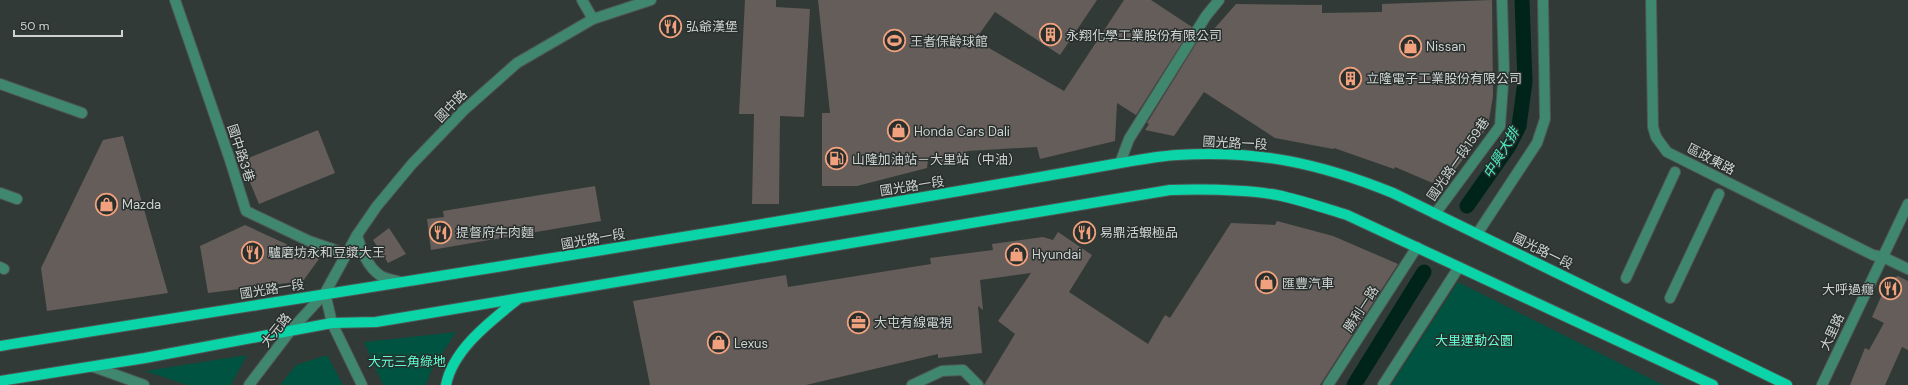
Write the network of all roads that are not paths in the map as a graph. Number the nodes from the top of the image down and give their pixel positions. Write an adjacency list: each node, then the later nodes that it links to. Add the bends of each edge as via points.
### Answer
1 (175, 0): 21 (street, 國中路3巷, via 230,157 246,211 309,241)
2 (582, 0): 8 (street)
3 (1219, 0): 11 (street, via 1206,16 1129,139)
4 (1502, 0): 17 (street, 國光路一段159巷, via 1504,70 1500,126)
5 (1543, 0): 18 (street, via 1545,119 1537,143)
6 (1651, 0): 22 (street, 區政東路, via 1653,127 1656,137 1667,152 1873,255)
7 (647, 1): 8 (street, 國中路)
8 (593, 19): 19 (street, 國中路, via 517,63 487,88 412,164)
9 (0, 84): 10 (street)
10 (82, 113)
11 (1120, 163): 17 (main road, 國光路一段, via 1176,155 1221,154 1290,160 1360,180); 26 (main road, 國光路一段, via 548,260)
12 (1675, 172): 25 (street)
13 (0, 193): 15 (street)
14 (1719, 194): 29 (street)
15 (17, 200)
16 (1908, 204): 22 (street, 大里路)
17 (1435, 214): 18 (main road, 國光路一段)
18 (1477, 234): 44 (main road, 國光路一段)
19 (357, 235): 21 (street, 國中路); 26 (street, via 361,252 372,267 382,276)
20 (1417, 247): 23 (main road); 28 (main road, via 1347,215 1303,201 1244,191 1170,190); 41 (street, 勝利一路)
21 (346, 254): 27 (street, 國中路)
22 (1883, 257): 24 (street, 區政東路); 45 (street, 大里路)
23 (1459, 267): 42 (street); 43 (main road)
24 (1908, 269)
25 (1626, 278)
26 (400, 282): 27 (main road, 國光路一段)
27 (325, 294): 30 (street); 31 (street, 大元路); 32 (main road, 國光路一段)
28 (518, 298): 30 (main road, via 376,322); 38 (main road, via 466,346 455,363)
29 (1670, 298)
30 (332, 323): 31 (main road); 37 (street)
31 (291, 330): 33 (main road); 36 (street, 大元路)
32 (0, 346)
33 (94, 367): 34 (main road); 35 (street)
34 (0, 381)
35 (144, 385)
36 (249, 385)
37 (362, 385)
38 (446, 385)
39 (912, 385): 40 (street, via 942,371 963,370)
40 (978, 385)
41 (1328, 385)
42 (1382, 385)
43 (1713, 385)
44 (1787, 385)
45 (1822, 385)

